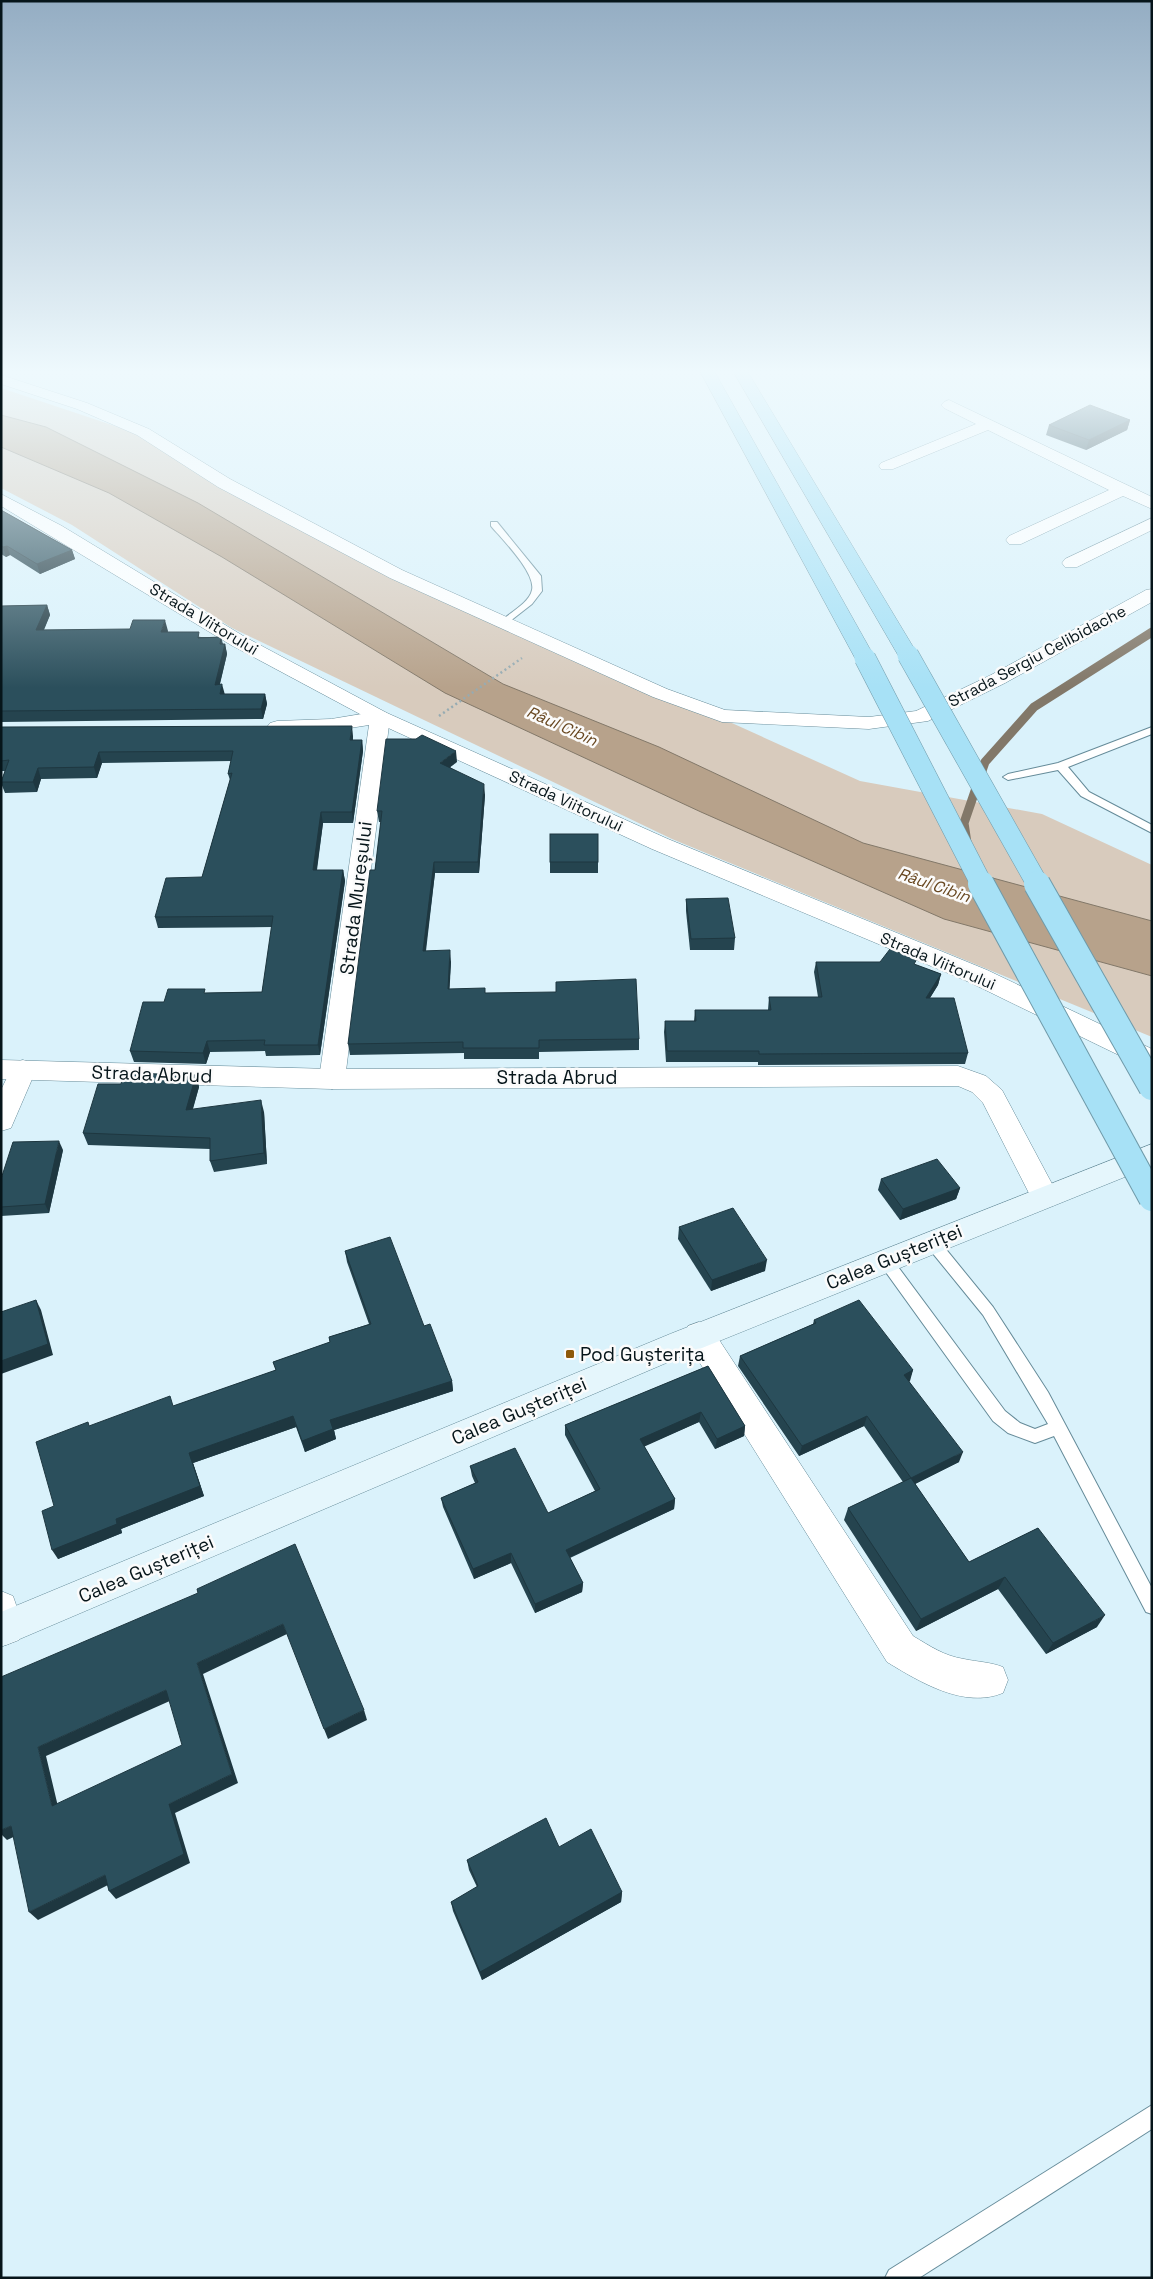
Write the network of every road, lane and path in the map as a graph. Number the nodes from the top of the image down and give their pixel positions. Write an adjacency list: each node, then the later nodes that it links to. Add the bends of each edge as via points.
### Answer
1 (212, 475): 13 (street, Strada Sergiu Celibidache, via 396,574)
2 (765, 475): 29 (highway, bridge, via 865,658 956,838)
3 (802, 475): 25 (highway, bridge, via 908,655)
4 (1092, 475): 5 (street)
5 (1122, 490): 7 (street); 10 (street)
6 (1, 500): 15 (street, Strada Viitorului, via 238,640)
7 (1152, 504)
8 (1152, 523): 11 (street)
9 (494, 524): 13 (lane, via 536,576 537,591)
10 (1015, 540)
11 (1071, 564)
12 (1152, 594): 13 (street, Strada Sergiu Celibidache, via 998,679 921,717 869,723 722,716 660,692)
13 (505, 622)
14 (519, 660): 16 (path)
15 (380, 717): 17 (street, via 331,725); 22 (street, Strada Viitorului, via 660,844 978,976); 24 (street, Strada Mureșului)
16 (433, 720)
17 (256, 728)
18 (1152, 730): 19 (lane)
19 (1062, 766): 20 (lane); 21 (lane, via 1085,794)
20 (1008, 777)
21 (1152, 830)
22 (1152, 1060)
23 (12, 1070): 24 (street, Strada Abrud); 26 (street)
24 (332, 1078): 28 (street, Strada Abrud, via 958,1076 984,1086 993,1097)
25 (1152, 1087)
26 (1, 1121)
27 (1152, 1154): 28 (main road, Calea Gușteriței)
28 (1045, 1198): 30 (main road, Calea Gușteriței)
29 (1152, 1198)
30 (931, 1241): 31 (main road, Calea Gușteriței); 33 (lane, via 988,1311)
31 (885, 1260): 32 (main road, Calea Gușteriței); 33 (lane, via 999,1416 1014,1428 1035,1436)
32 (699, 1335): 35 (main road, Calea Gușteriței); 36 (street, via 900,1648 935,1670 965,1678)
33 (1058, 1427): 34 (lane)
34 (1152, 1606)
35 (3, 1622)
36 (990, 1680)
37 (1152, 2116): 38 (lane)
38 (897, 2278)

